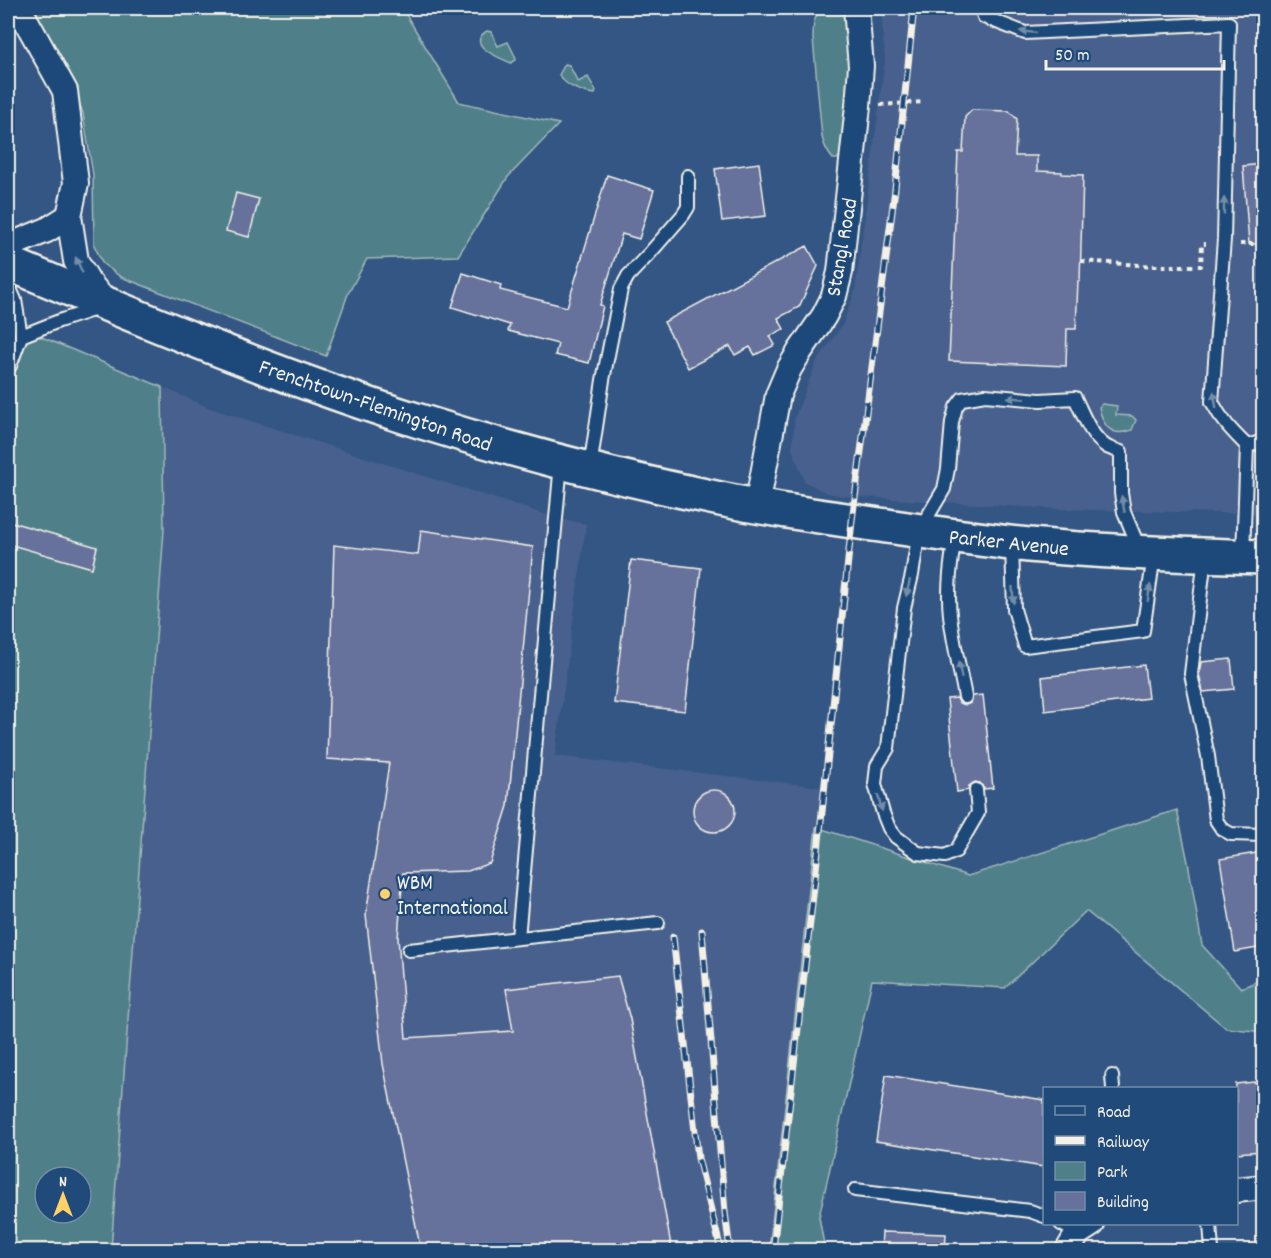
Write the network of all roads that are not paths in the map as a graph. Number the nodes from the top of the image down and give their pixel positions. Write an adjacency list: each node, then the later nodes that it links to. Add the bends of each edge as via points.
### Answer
1 (20, 8): 5 (street, via 65,90 76,183)
2 (856, 8): 15 (street, Stangl Road, via 861,66 840,272 824,316 789,369 778,395)
3 (981, 8): 13 (lane, one-way to 3, via 1228,428 1212,402 1224,244 1229,23 1025,33 984,17)
4 (688, 176): 14 (lane, via 688,207 621,289 603,380)
5 (69, 216): 6 (street); 9 (street, one-way to 5, via 76,261)
6 (8, 246)
7 (8, 263): 9 (main road, Frenchtown-Flemington Road)
8 (8, 284): 10 (lane)
9 (108, 305): 10 (lane); 14 (main road, Frenchtown-Flemington Road, via 356,400)
10 (21, 336): 11 (lane)
11 (10, 366)
12 (1263, 441): 13 (lane)
13 (1247, 446): 21 (lane)
14 (575, 465): 15 (main road, Frenchtown-Flemington Road); 26 (lane)
15 (757, 506): 16 (main road, Parker Avenue)
16 (919, 531): 17 (main road, Parker Avenue); 19 (lane, one-way to 16, via 1124,512 1121,452 1096,437 1075,398 1040,400 985,395 962,399 952,422 944,489); 23 (lane, one-way to 23, via 904,608 888,748 877,766 875,784 889,828 896,837 918,853 945,856 956,851 978,813)
17 (955, 535): 18 (main road, Parker Avenue); 22 (lane, one-way to 17, via 950,613 950,564)
18 (1011, 543): 19 (main road, Parker Avenue); 19 (lane, one-way to 19, via 1014,609 1024,645 1143,631)
19 (1148, 554): 20 (main road, Parker Avenue)
20 (1205, 556): 21 (main road, Parker Avenue); 24 (lane, via 1191,675 1216,820 1231,834)
21 (1253, 557)
22 (965, 697)
23 (976, 790)
24 (1263, 835)
25 (658, 923): 26 (lane)
26 (518, 938): 27 (lane)
27 (409, 950)
28 (1263, 1187): 30 (street)
29 (855, 1190): 31 (lane)
30 (1238, 1190)
31 (1043, 1216)
32 (1210, 1225): 33 (lane)
33 (1212, 1251)

